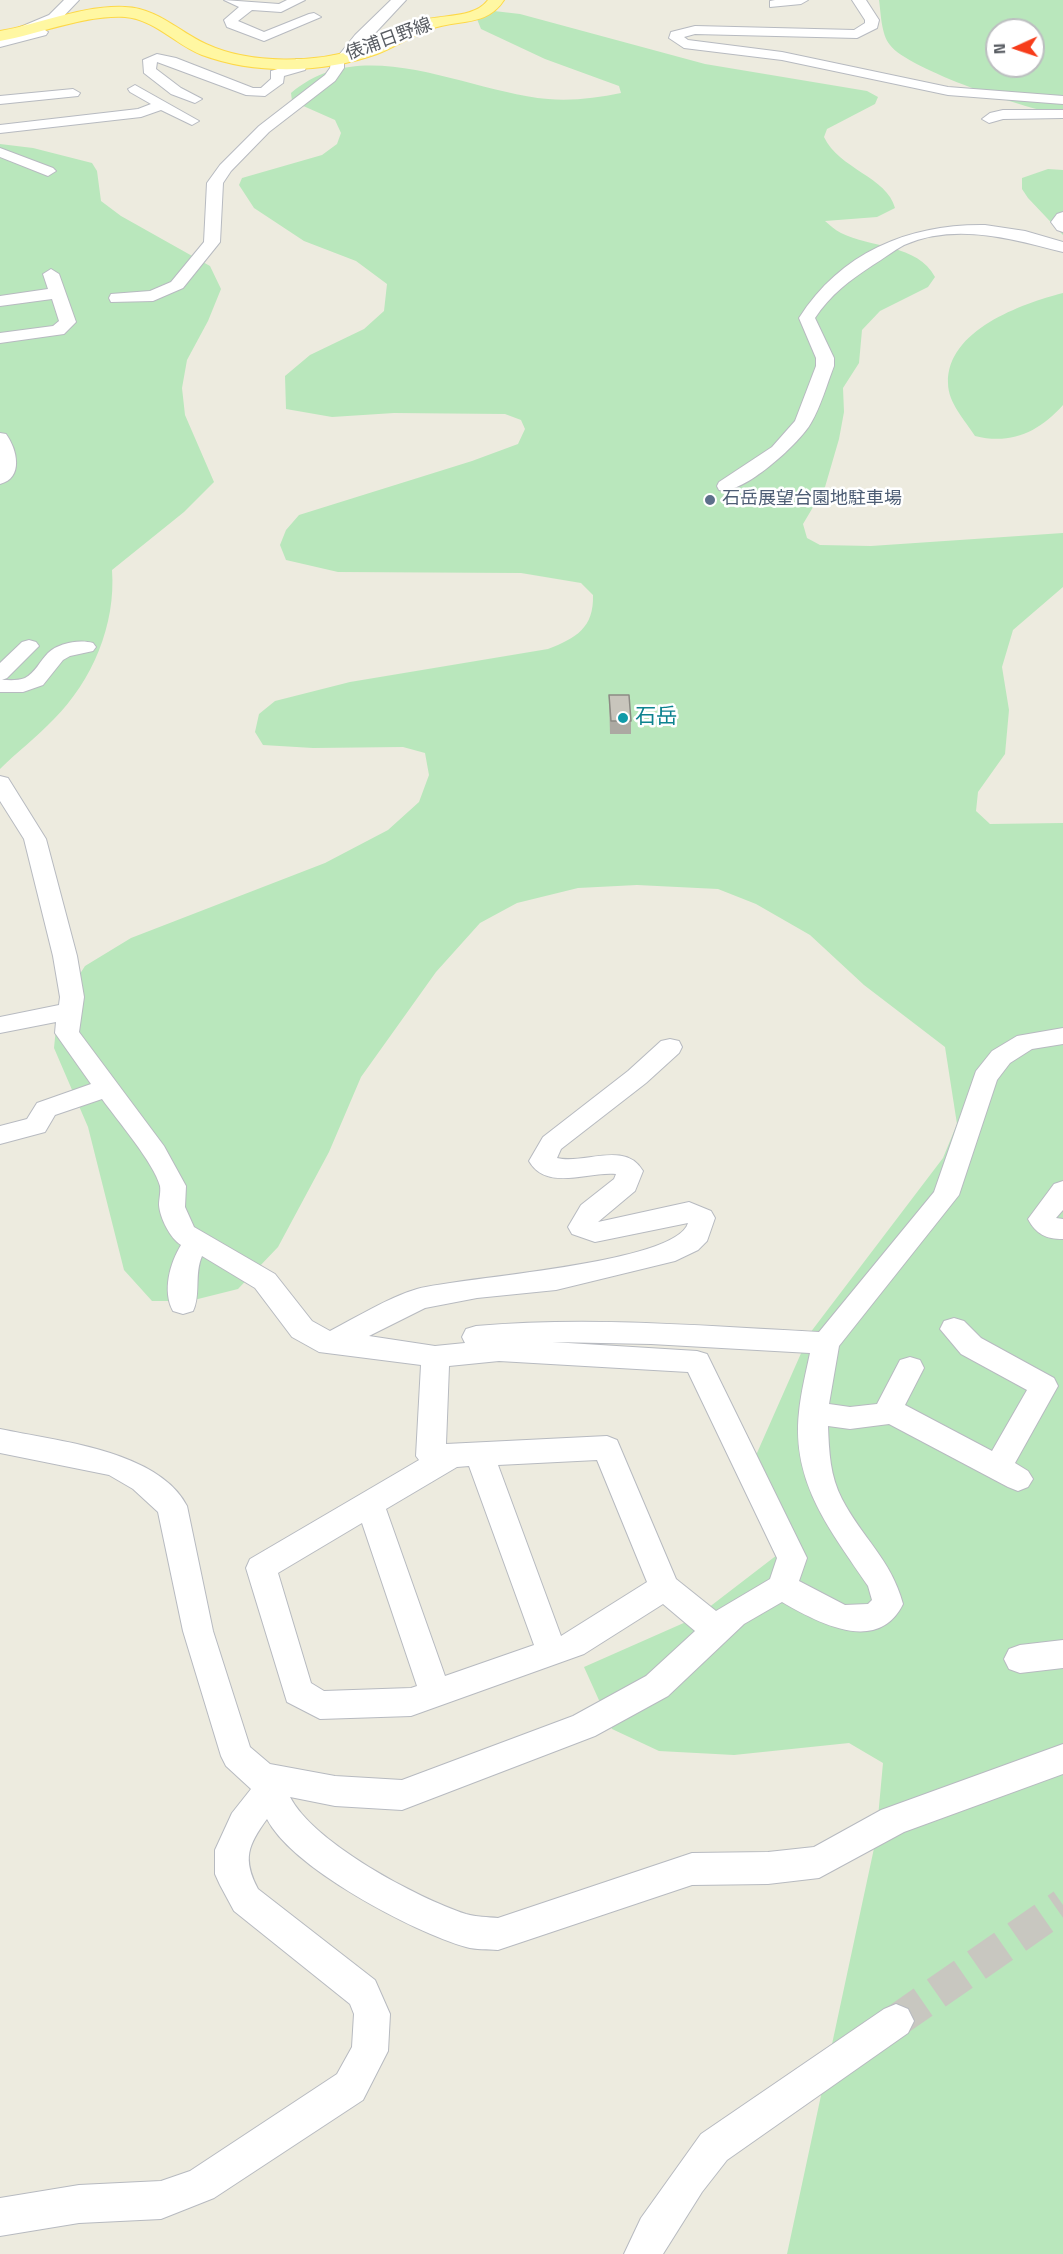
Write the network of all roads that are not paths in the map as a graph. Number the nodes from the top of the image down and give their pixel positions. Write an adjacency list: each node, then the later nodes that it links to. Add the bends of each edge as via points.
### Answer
1 (72, 0): 12 (street, via 54,18)
2 (231, 0): 9 (street)
3 (298, 0): 9 (street, via 281,8)
4 (399, 0): 14 (street)
5 (496, 0): 14 (main road, 俵浦日野線, via 491,9 435,22 384,45)
6 (801, 0): 8 (street)
7 (859, 0): 20 (street, via 872,25 856,34 694,30 682,32 676,38 684,44 782,56 948,91)
8 (775, 4)
9 (249, 6): 10 (street, via 231,20 232,24 264,37)
10 (314, 17)
11 (39, 28): 12 (main road, 俵浦日野線); 13 (street, via 42,32); 15 (main road, 俵浦日野線, via 104,13 140,13 210,52)
12 (8, 35)
13 (0, 43)
14 (341, 58): 15 (main road, 俵浦日野線); 33 (street, via 330,78 264,129 225,168 215,183 212,242 190,272 164,293)
15 (301, 62): 18 (street, via 300,68 276,75 278,80 266,92 251,92 171,61 150,60 149,70 176,91)
16 (135, 89): 21 (street)
17 (73, 93): 19 (street)
18 (195, 99)
19 (0, 100)
20 (1063, 100)
21 (162, 105): 24 (street); 25 (street, via 141,113)
22 (1063, 114): 23 (street, via 1022,117 1007,113)
23 (989, 119)
24 (192, 121)
25 (0, 129)
26 (0, 152): 27 (street)
27 (48, 171)
28 (1063, 217): 29 (street, via 1059,222)
29 (1063, 227)
30 (1062, 253): 38 (street, via 1015,232 951,231 905,240 847,274 807,318 825,366 803,422 778,451)
31 (51, 274): 32 (street)
32 (58, 293): 34 (street); 35 (street, via 68,322 58,330)
33 (117, 298)
34 (0, 301)
35 (0, 338)
36 (0, 438): 37 (street, via 9,453 7,468)
37 (0, 478)
38 (726, 486)
39 (29, 646): 41 (street)
40 (86, 647): 42 (street, via 64,651 36,681 23,686)
41 (0, 674)
42 (0, 686)
43 (0, 783): 44 (street, via 35,839 65,956 72,997)
44 (70, 1012): 45 (street); 48 (street, via 67,1032)
45 (0, 1025)
46 (1063, 1036): 55 (street, via 1026,1042 1001,1057 985,1077 946,1196)
47 (670, 1047): 56 (street, via 552,1143 542,1161 554,1169 619,1164 630,1171 626,1184 590,1212 581,1227 595,1232 689,1212 702,1218 698,1234 689,1243 666,1254 556,1280 419,1299)
48 (108, 1088): 49 (street, via 46,1109 36,1126); 52 (street, via 155,1153 172,1185 172,1207 183,1233)
49 (0, 1135)
50 (1063, 1191): 51 (street, via 1041,1220 1051,1229)
51 (1063, 1229)
52 (198, 1242): 53 (street, via 187,1254 182,1269); 56 (street, via 265,1281 302,1329)
53 (183, 1304)
54 (954, 1329): 60 (street, via 971,1346 1044,1386 1008,1474)
55 (826, 1343): 57 (street, via 584,1331 517,1332); 61 (street)
56 (329, 1344): 57 (street)
57 (385, 1348): 58 (street)
58 (435, 1357): 63 (street, via 431,1456); 66 (street, via 499,1350 697,1362 792,1558)
59 (910, 1368): 60 (street)
60 (888, 1410): 61 (street, via 886,1414 850,1418)
61 (813, 1413): 66 (street, via 815,1464 829,1504 882,1582 888,1604 875,1617 845,1618)
62 (0, 1441): 73 (street, via 116,1465 143,1481 172,1506 198,1631 237,1756)
63 (466, 1454): 64 (street); 65 (street, via 607,1448); 68 (street)
64 (370, 1504): 71 (street); 71 (street, via 261,1568 298,1692 320,1705 411,1702)
65 (664, 1587): 67 (street); 68 (street, via 573,1645)
66 (782, 1587): 67 (street)
67 (717, 1630): 73 (street, via 657,1686 584,1726 402,1795)
68 (552, 1652): 71 (street)
69 (1063, 1654): 70 (street)
70 (1020, 1659)
71 (435, 1694)
72 (1063, 1758): 73 (street, via 893,1821 819,1862 768,1868 692,1869 498,1934 467,1931 390,1899 318,1851 281,1813)
73 (266, 1784): 75 (street, via 232,1850 232,1874 246,1900 363,1992 372,2014 370,2051 350,2087 201,2185 161,2200 79,2204)
74 (896, 2020): 76 (street, via 714,2147 654,2231)
75 (0, 2217)
76 (643, 2254)

